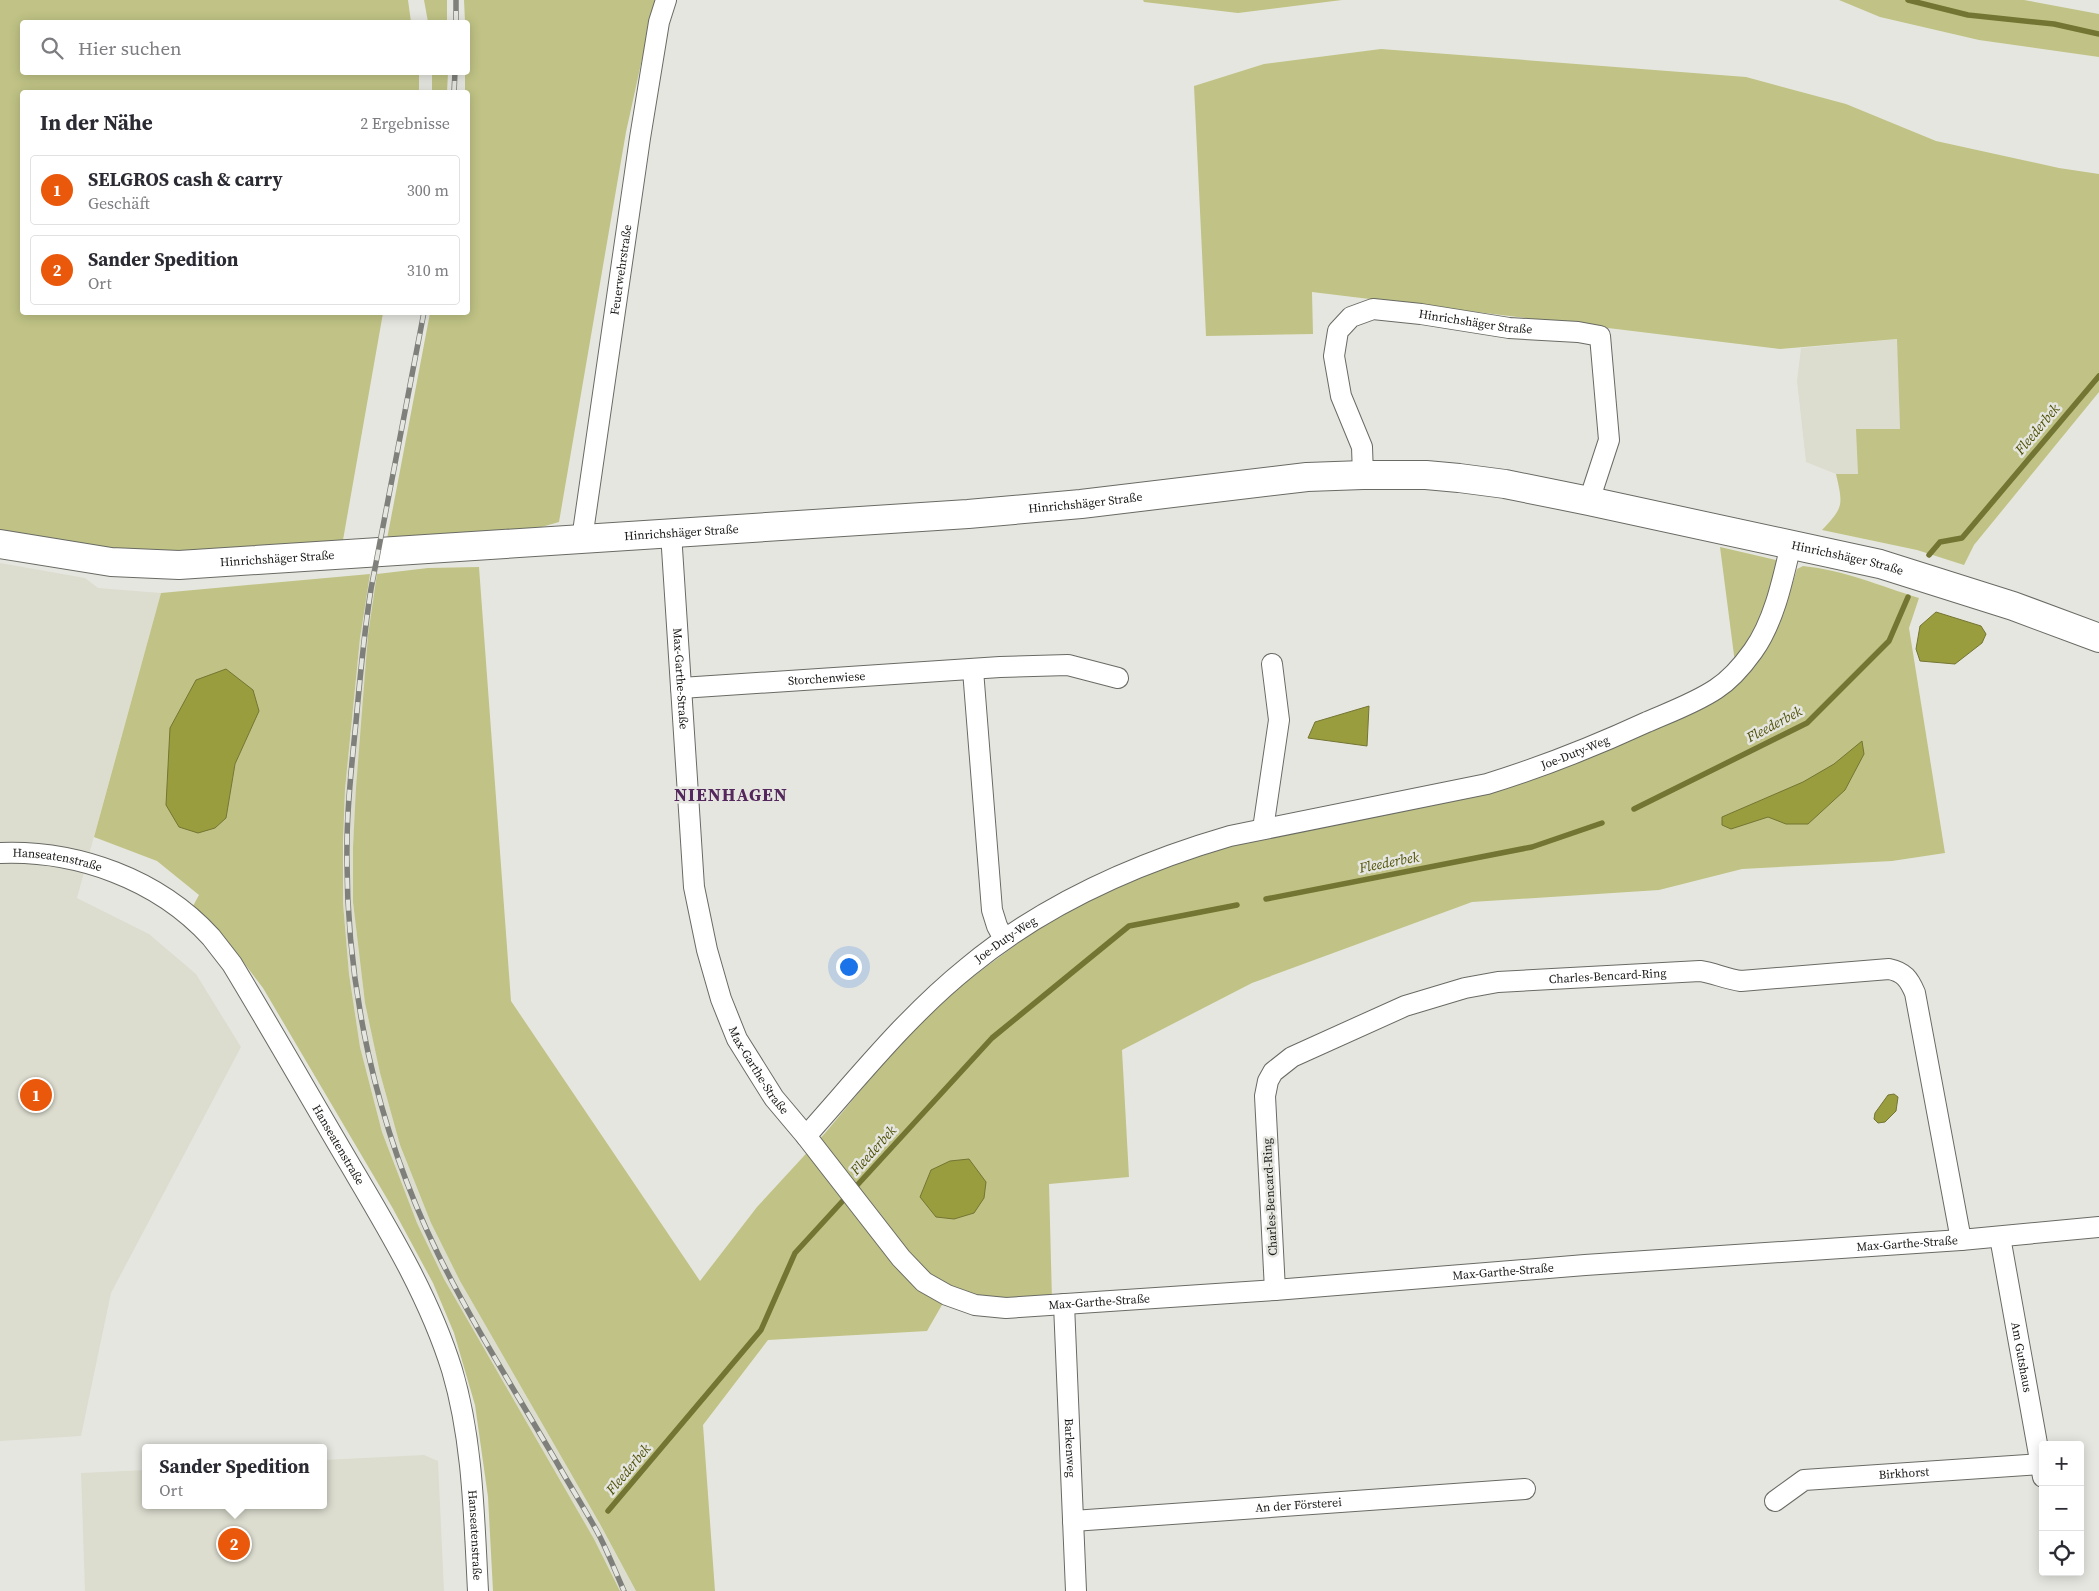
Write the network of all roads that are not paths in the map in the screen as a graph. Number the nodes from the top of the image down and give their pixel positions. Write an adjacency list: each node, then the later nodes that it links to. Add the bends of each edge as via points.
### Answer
1 (666, 0): 5 (street, Feuerwehrstraße, via 659,22 640,138)
2 (1363, 475): 3 (main road, Hinrichshäger Straße, via 1458,478); 3 (street, Hinrichshäger Straße, via 1362,447 1341,396 1334,356 1338,331 1351,317 1373,309 1509,328 1578,332 1600,336 1609,440); 4 (main road, Hinrichshäger Straße, via 1307,477 987,512)
3 (1589, 501): 7 (main road, Hinrichshäger Straße)
4 (671, 533): 5 (main road, Hinrichshäger Straße); 12 (street, Max-Garthe-Straße)
5 (582, 539): 6 (main road, Hinrichshäger Straße, via 179,565 111,562)
6 (0, 544)
7 (1791, 544): 8 (main road, Hinrichshäger Straße, via 1880,564 1940,582); 13 (street, Joe-Duty-Weg, via 1770,618 1754,650 1732,676 1694,702 1598,744 1487,784)
8 (2099, 638)
9 (1272, 664): 13 (street, via 1279,720)
10 (973, 670): 11 (street, Storchenwiese, via 1068,665); 12 (street, Storchenwiese); 15 (street, via 992,910)
11 (1118, 678)
12 (681, 688): 16 (street, Max-Garthe-Straße, via 694,887 709,958 737,1039 774,1098)
13 (1263, 829): 15 (street, Joe-Duty-Weg, via 1194,846 1122,874)
14 (0, 854): 27 (street, Hanseatenstraße, via 50,855 116,872 179,910 210,936 232,964 400,1250 430,1311 452,1369 464,1421 472,1478)
15 (1004, 939): 16 (street, Joe-Duty-Weg, via 931,1000 885,1046)
16 (806, 1136): 21 (street, Max-Garthe-Straße, via 901,1258 924,1282 975,1305 1006,1308)
17 (2099, 1227): 18 (street, Max-Garthe-Straße)
18 (2000, 1237): 19 (street, Max-Garthe-Straße); 22 (street, Am Gutshaus)
19 (1961, 1240): 20 (street, Max-Garthe-Straße); 20 (street, Charles-Bencard-Ring, via 1915,993 1909,979 1899,971 1889,969 1741,981 1700,971 1498,982 1405,1006 1292,1057 1273,1072 1266,1096)
20 (1275, 1290): 21 (street, Max-Garthe-Straße)
21 (1064, 1304): 26 (street, Barkenweg)
22 (2039, 1454)
23 (2039, 1471): 25 (street, Birkhorst, via 1804,1480)
24 (1525, 1489): 26 (street, An der Försterei)
25 (1775, 1501)
26 (1073, 1521): 28 (street, Barkenweg)
27 (478, 1591)
28 (1076, 1591)

